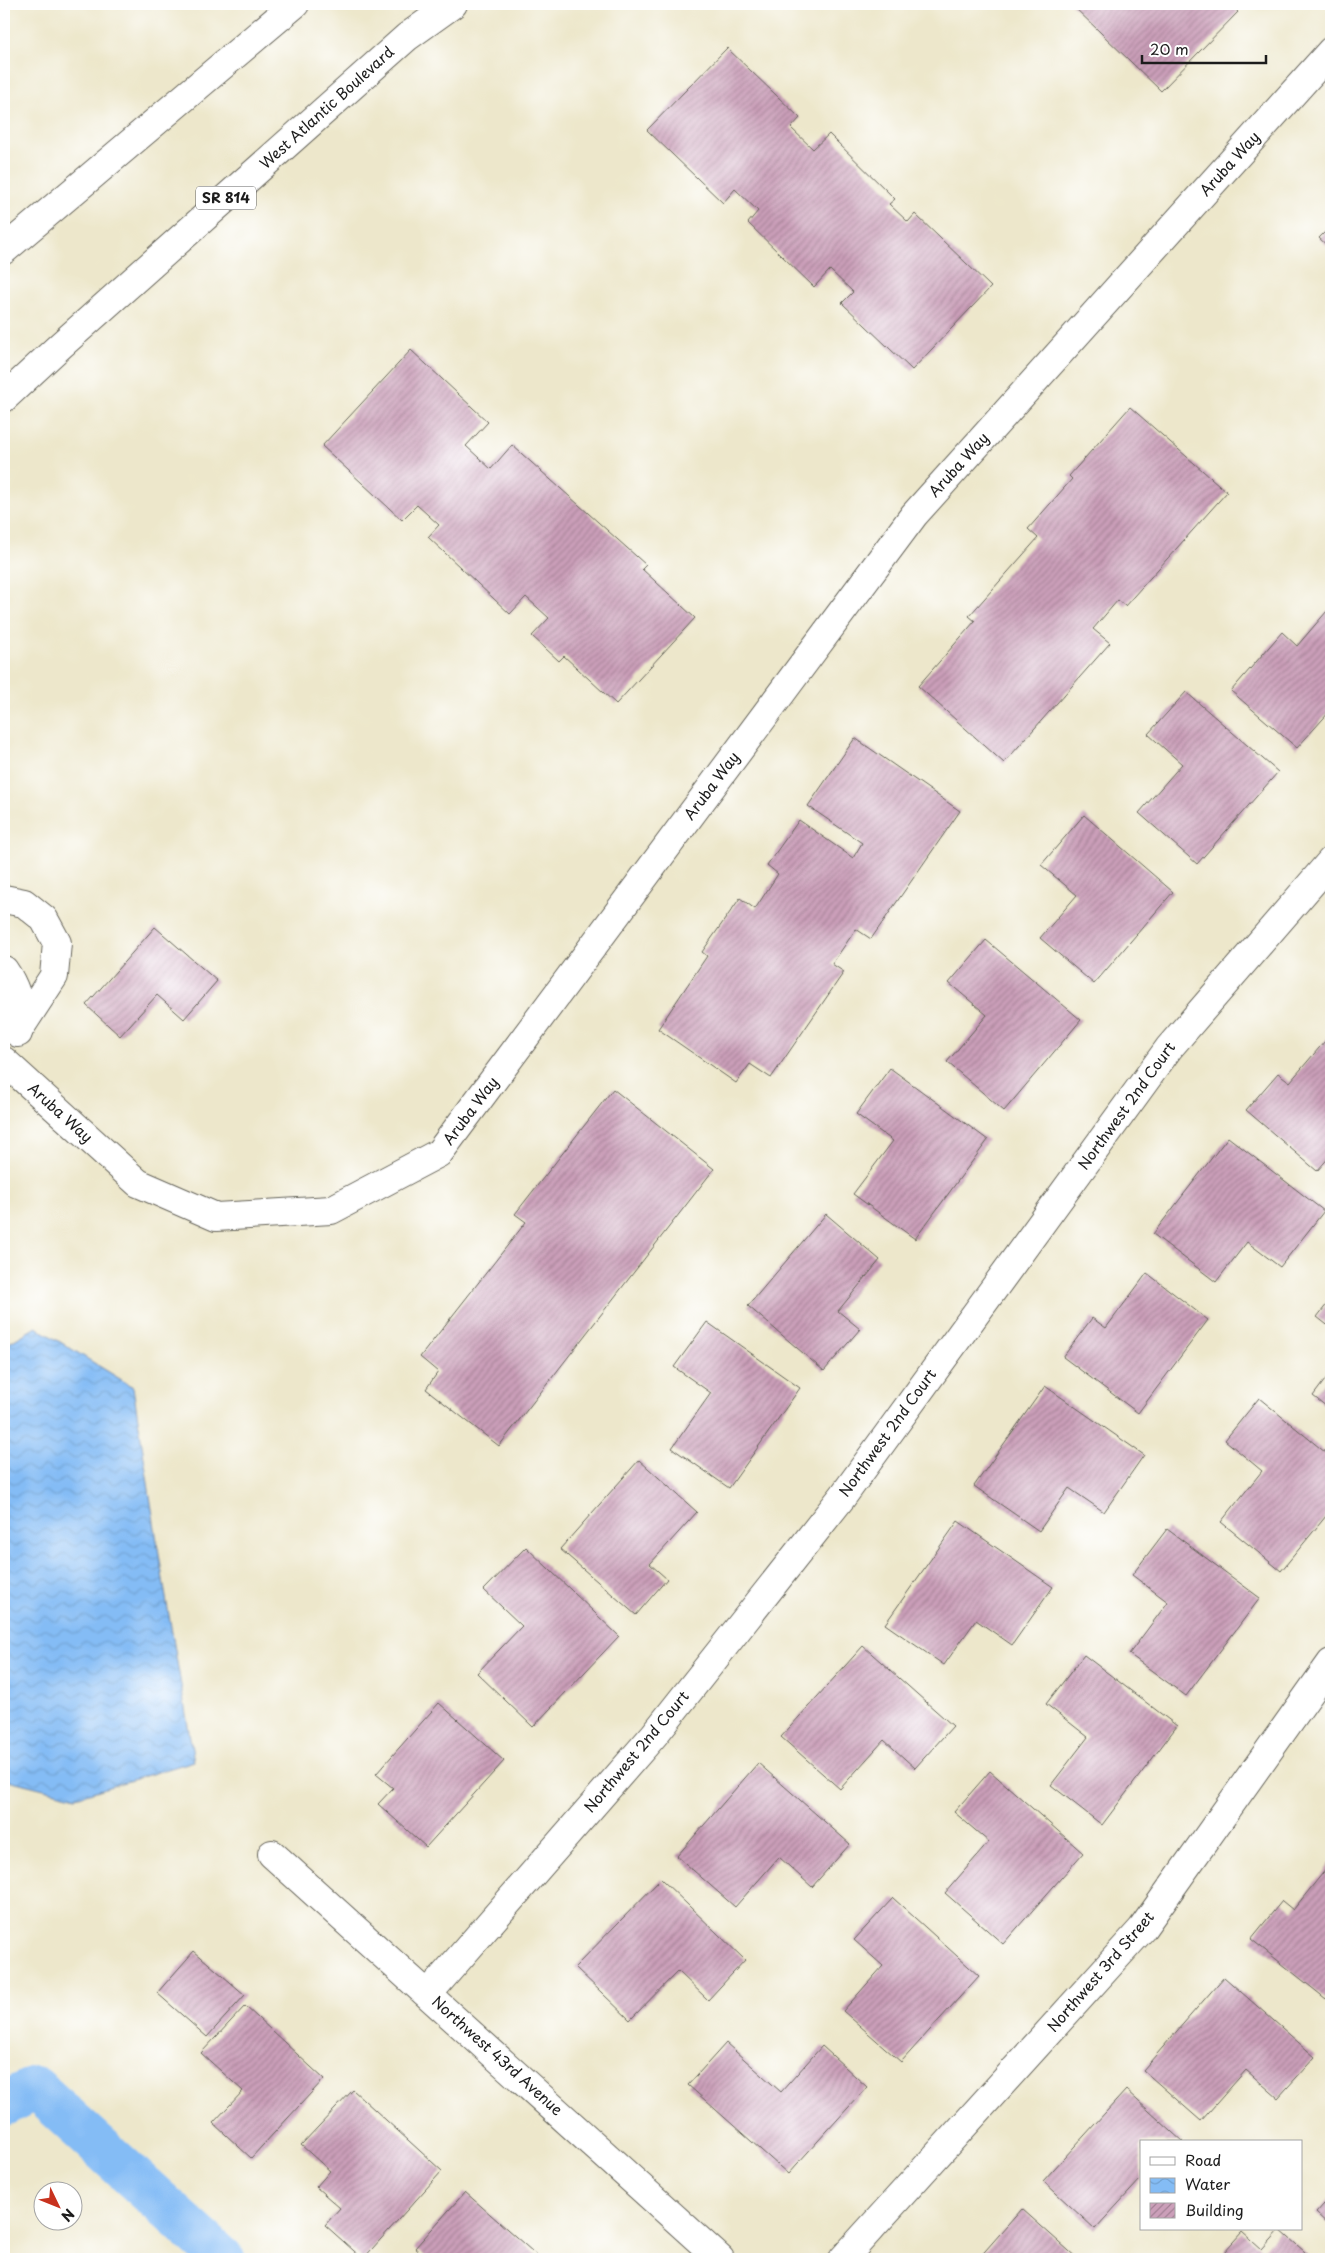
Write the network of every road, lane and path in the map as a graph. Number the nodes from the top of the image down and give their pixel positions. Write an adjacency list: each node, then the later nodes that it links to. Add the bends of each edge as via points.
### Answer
1 (295, 4): 4 (street)
2 (453, 4): 5 (street, West Atlantic Boulevard / SR 814, via 407,37)
3 (1331, 51): 10 (street, Aruba Way, via 914,515 439,1153 332,1210 216,1217 138,1183)
4 (4, 250)
5 (4, 398)
6 (1331, 861): 13 (street, Northwest 2nd Court, via 1169,1048 842,1496 654,1735)
7 (4, 899): 9 (street, via 24,903 44,919 58,943 54,976)
8 (4, 970): 9 (street, via 13,983 20,1006)
9 (18, 1031): 10 (street)
10 (4, 1060)
11 (1331, 1663): 15 (street, Northwest 3rd Street, via 1142,1929)
12 (272, 1854): 13 (street, Northwest 43rd Avenue)
13 (428, 1994): 14 (street, Northwest 43rd Avenue)
14 (720, 2259)
15 (843, 2259)

